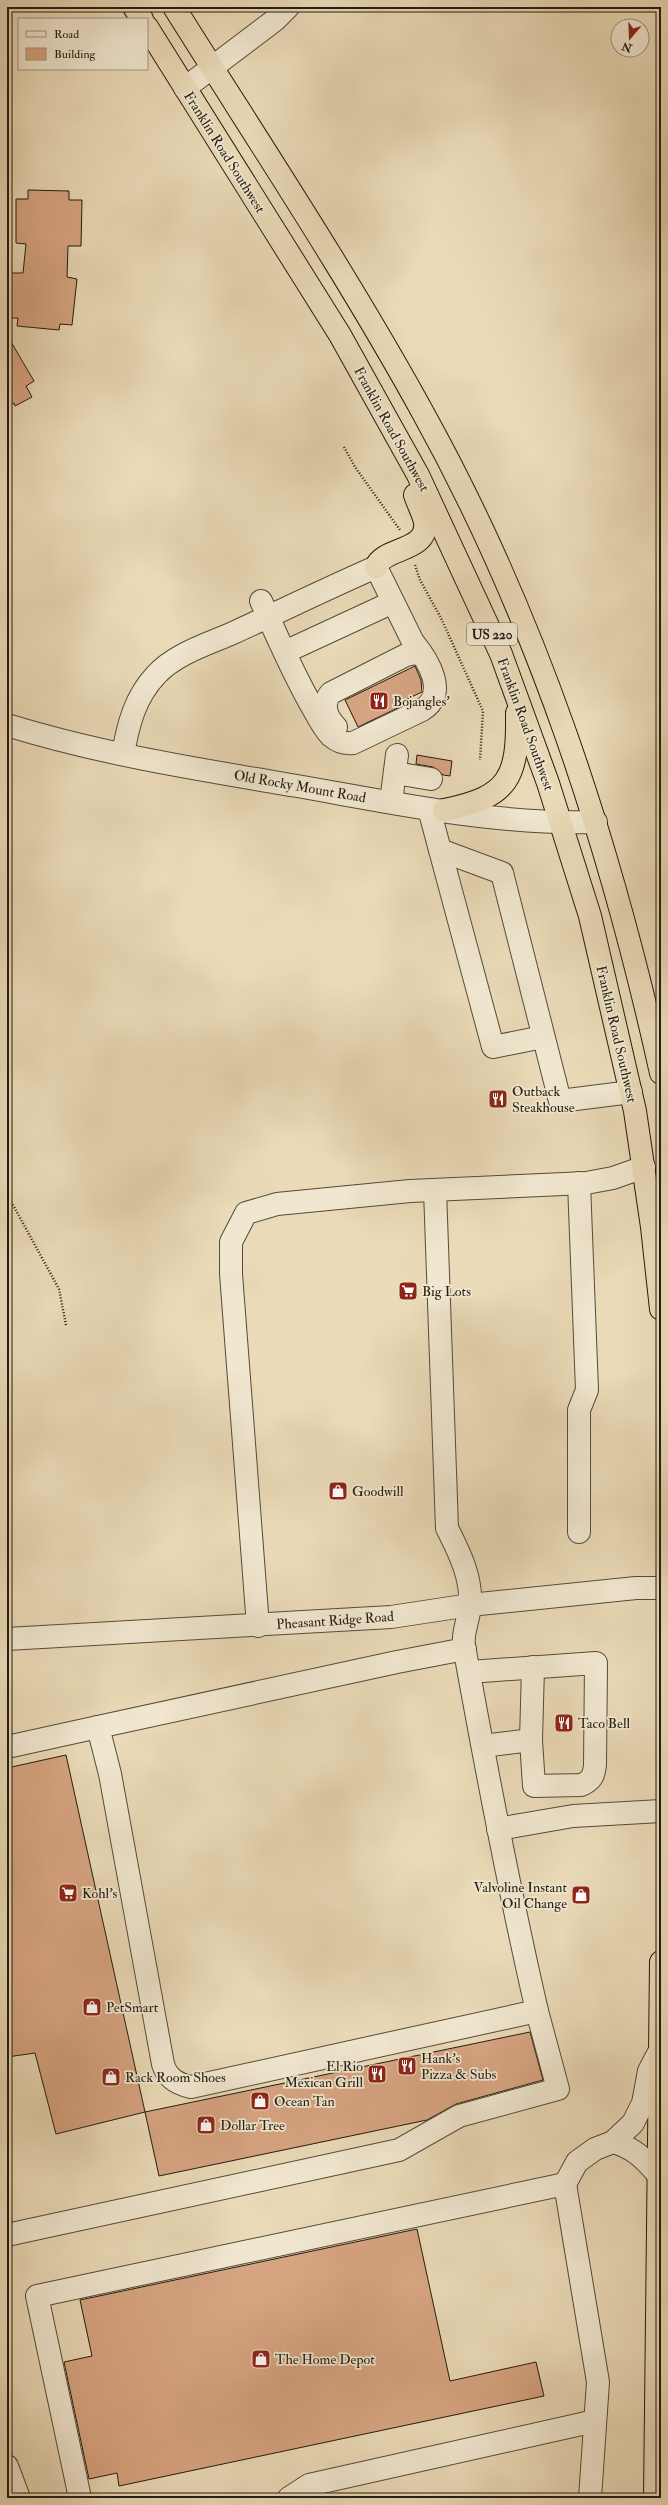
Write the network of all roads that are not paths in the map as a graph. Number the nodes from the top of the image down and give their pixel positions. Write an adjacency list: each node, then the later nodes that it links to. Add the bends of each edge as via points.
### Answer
1 (134, 7): 4 (highway)
2 (174, 7): 6 (highway, US 220)
3 (288, 7): 6 (street, via 275,20)
4 (141, 18)
5 (148, 30): 7 (highway, Franklin Road Southwest / US 220)
6 (212, 68): 7 (street); 22 (highway, US 220, via 343,275 423,413 474,514 522,618)
7 (185, 88): 8 (highway, Franklin Road Southwest / US 220, via 340,335)
8 (389, 423): 9 (highway, via 425,524 415,542); 16 (highway, Franklin Road Southwest / US 220, via 418,475 450,542 501,654)
9 (371, 563): 10 (street); 11 (street)
10 (393, 602): 12 (street); 13 (street)
11 (264, 609): 13 (street); 18 (street, via 156,674 134,710)
12 (418, 649): 14 (street); 14 (street, via 416,653 406,655 335,691 326,698 325,707 328,714 338,730 355,733 431,693); 15 (street)
13 (285, 652): 15 (street)
14 (435, 682): 15 (street, via 433,698 426,707 347,744 330,734)
15 (303, 692)
16 (516, 696): 21 (highway, via 517,744 511,774 493,792 477,802); 23 (highway, Franklin Road Southwest / US 220)
17 (7, 725): 18 (street, Old Rocky Mount Road, via 46,737)
18 (123, 754): 20 (street, Old Rocky Mount Road)
19 (431, 779): 20 (street, via 396,764)
20 (391, 802): 21 (street, Old Rocky Mount Road)
21 (437, 810): 23 (street, Old Rocky Mount Road); 24 (street)
22 (596, 822): 23 (street, Old Rocky Mount Road); 26 (highway, US 220, via 644,998)
23 (562, 823): 27 (highway, Franklin Road Southwest / US 220, via 590,916)
24 (440, 850): 25 (street, via 502,873); 25 (street, via 493,1047)
25 (543, 1037): 27 (street, via 560,1101)
26 (661, 1073)
27 (631, 1092): 28 (highway, Franklin Road Southwest / US 220)
28 (644, 1167): 29 (street, via 613,1178); 31 (highway, Franklin Road Southwest / US 220)
29 (579, 1183): 30 (street); 32 (street, via 587,1390 579,1410)
30 (435, 1190): 34 (street, via 447,1528 463,1560); 35 (street, via 277,1204 246,1214 231,1242)
31 (661, 1309)
32 (579, 1532)
33 (661, 1588): 34 (street, Pheasant Ridge Road, via 636,1588)
34 (470, 1605): 35 (street, Pheasant Ridge Road, via 390,1617); 37 (street, via 462,1637)
35 (258, 1626): 36 (street, Pheasant Ridge Road)
36 (7, 1639)
37 (465, 1650): 39 (street); 40 (street, via 398,1662)
38 (533, 1667): 39 (street); 41 (street); 41 (street, via 596,1663 594,1776 581,1786 534,1786)
39 (469, 1672): 42 (street)
40 (98, 1727): 43 (street); 47 (street, via 110,1774 163,2064 171,2078 180,2084 191,2087)
41 (531, 1740): 42 (street)
42 (483, 1746): 45 (street)
43 (7, 1747)
44 (661, 1811): 45 (street, via 573,1816)
45 (498, 1829): 47 (street)
46 (661, 1962): 48 (highway)
47 (537, 2011): 52 (street, via 558,2090 459,2116 399,2150)
48 (660, 2050): 49 (street, via 649,2072 643,2103 633,2123); 50 (highway)
49 (613, 2142): 50 (street, via 626,2146 642,2156); 51 (street, via 595,2149 577,2162)
50 (659, 2176): 59 (highway)
51 (565, 2184): 53 (street, via 598,2382); 56 (street, via 37,2296)
52 (7, 2235)
53 (595, 2421): 57 (street, via 315,2484); 58 (street)
54 (7, 2466): 55 (street)
55 (19, 2498)
56 (80, 2498)
57 (290, 2498)
58 (590, 2498)
59 (655, 2498)

